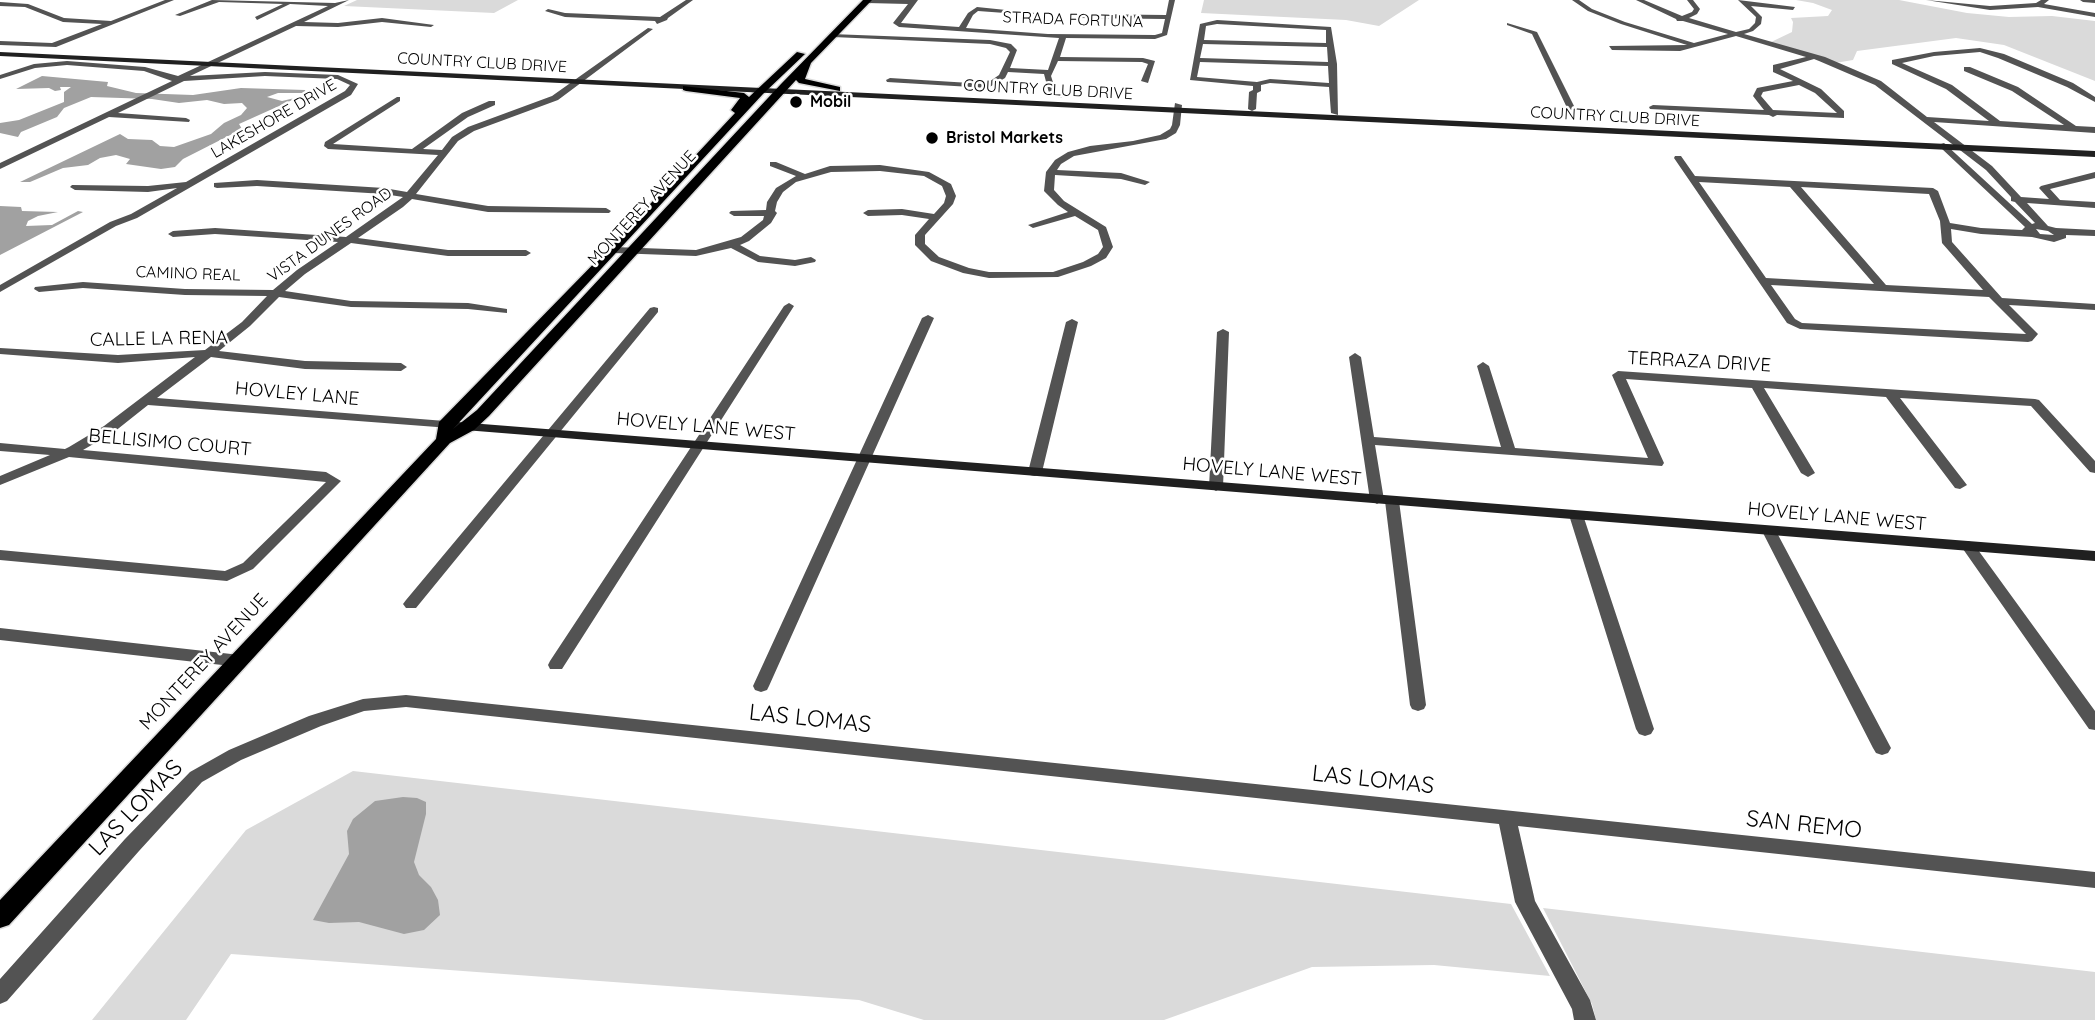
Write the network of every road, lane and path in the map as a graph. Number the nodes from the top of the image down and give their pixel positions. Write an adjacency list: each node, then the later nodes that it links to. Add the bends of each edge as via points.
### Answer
1 (8, 0): 18 (street)
2 (171, 0): 34 (street)
3 (218, 0): 21 (street); 27 (street)
4 (346, 0): 22 (street)
5 (690, 0): 32 (street, VISTA DUNES ROAD)
6 (855, 0): 72 (main road, MONTEREY AVENUE)
7 (867, 0): 19 (street); 41 (main road, MONTEREY AVENUE)
8 (1172, 0): 30 (street)
9 (1575, 0): 35 (street)
10 (1631, 0): 33 (street)
11 (1639, 0): 33 (street)
12 (1690, 0): 33 (street, via 1695,13)
13 (1929, 0): 23 (street, via 1990,8)
14 (2046, 0): 23 (street)
15 (2082, 0): 17 (street)
16 (1743, 1): 24 (street); 42 (street, via 1759,17 1758,24)
17 (2095, 1)
18 (0, 2): 34 (street, via 26,5 63,20)
19 (890, 2): 20 (street)
20 (913, 2): 40 (street, STRADA FORTUNA, via 898,26)
21 (290, 3): 22 (street); 31 (street)
22 (337, 4): 36 (street)
23 (2038, 5): 28 (street)
24 (1793, 8)
25 (548, 11): 32 (street)
26 (1032, 13): 40 (street, via 977,9)
27 (178, 15)
28 (2095, 15)
29 (1079, 16): 30 (street)
30 (1167, 17): 43 (street, STRADA FORTUNA, via 1161,36)
31 (257, 18)
32 (665, 19): 65 (street, VISTA DUNES ROAD, via 642,25 650,29)
33 (1681, 20): 42 (street)
34 (114, 22): 45 (street, via 53,46)
35 (1623, 23): 39 (street); 47 (street)
36 (296, 24): 38 (street, via 382,20); 54 (street)
37 (1509, 24): 82 (street, via 1538,37)
38 (431, 25)
39 (1611, 25)
40 (962, 28): 43 (street, STRADA FORTUNA)
41 (834, 35): 55 (main road, MONTEREY AVENUE); 60 (street, via 999,43 1014,52)
42 (1733, 35): 47 (street); 52 (street)
43 (1063, 36): 53 (street)
44 (1200, 42): 46 (street); 46 (street, via 1203,24 1208,22 1329,28); 56 (street)
45 (0, 43)
46 (1330, 45): 58 (street)
47 (1696, 46): 48 (street)
48 (1612, 48)
49 (0, 51): 50 (main road, COUNTRY CLUB DRIVE); 51 (main road, COUNTRY CLUB DRIVE)
50 (76, 52): 51 (main road); 54 (main road, COUNTRY CLUB DRIVE)
51 (34, 55): 57 (main road, COUNTRY CLUB DRIVE); 59 (street)
52 (1812, 58): 68 (street, via 1776,67); 87 (street, via 1873,85); 88 (street, via 1878,83)
53 (1055, 59): 62 (street); 67 (street, via 1143,60 1152,63)
54 (220, 60): 57 (street); 65 (main road, COUNTRY CLUB DRIVE)
55 (810, 60): 73 (main road, MONTEREY AVENUE); 74 (main road, via 802,82)
56 (1197, 60): 58 (street); 70 (street, via 1193,78)
57 (212, 64): 64 (street, via 212,68); 65 (main road, COUNTRY CLUB DRIVE)
58 (1333, 64): 69 (street)
59 (0, 69)
60 (1007, 69): 62 (street); 66 (street, via 988,86)
61 (1967, 69): 91 (street, via 2015,89)
62 (1051, 70): 76 (street, via 1046,75); 76 (street, via 1061,84 1063,94)
63 (0, 77): 64 (street, LAKESHORE DRIVE, via 34,66 67,64 145,69)
64 (182, 79): 84 (street); 109 (street, LAKESHORE DRIVE, via 265,74 338,77 354,84 348,93)
65 (580, 79): 71 (main road, COUNTRY CLUB DRIVE); 72 (main road, COUNTRY CLUB DRIVE); 97 (street, VISTA DUNES ROAD, via 555,98 471,129)
66 (890, 80)
67 (1145, 81)
68 (1802, 82): 86 (street, via 1760,90 1757,96); 86 (street, via 1818,91 1841,116)
69 (1331, 85): 70 (street, via 1270,81); 83 (street)
70 (1257, 87): 81 (street)
71 (686, 88): 72 (main road, COUNTRY CLUB DRIVE); 85 (main road, via 744,96 736,111)
72 (764, 88): 73 (main road, COUNTRY CLUB DRIVE); 85 (main road, MONTEREY AVENUE)
73 (781, 89): 74 (main road, COUNTRY CLUB DRIVE); 76 (main road, COUNTRY CLUB DRIVE); 135 (main road, MONTEREY AVENUE)
74 (837, 89): 76 (main road, COUNTRY CLUB DRIVE)
75 (397, 99): 96 (street, via 328,146)
76 (1058, 100): 80 (main road, COUNTRY CLUB DRIVE)
77 (2095, 100): 90 (street, via 2070,85 1980,50 1895,62 1949,87)
78 (492, 103): 96 (street, via 465,115)
79 (1653, 107): 86 (street)
80 (1178, 108): 81 (main road, COUNTRY CLUB DRIVE); 94 (main road, COUNTRY CLUB DRIVE); 104 (street, via 1173,131 1163,137 1071,154)
81 (1257, 109): 83 (main road, COUNTRY CLUB DRIVE)
82 (1573, 112)
83 (1335, 113): 94 (main road, COUNTRY CLUB DRIVE)
84 (107, 115): 89 (street); 93 (street)
85 (740, 115): 134 (main road, MONTEREY AVENUE)
86 (1773, 115)
87 (1915, 118): 88 (street); 94 (street)
88 (1927, 119): 90 (street); 94 (street)
89 (186, 120)
90 (2000, 125): 91 (street)
91 (2075, 129): 92 (street)
92 (2095, 130)
93 (48, 144): 99 (street); 101 (street)
94 (1949, 144): 95 (main road, COUNTRY CLUB DRIVE); 98 (main road, COUNTRY CLUB DRIVE); 115 (street); 117 (street, via 1989,167)
95 (2095, 148)
96 (413, 152): 97 (street)
97 (443, 153): 114 (street, VISTA DUNES ROAD)
98 (2095, 154)
99 (0, 156): 101 (street)
100 (1678, 158): 107 (street)
101 (15, 159): 103 (street)
102 (773, 164): 106 (street)
103 (0, 166)
104 (1051, 172): 108 (street); 121 (street, via 1049,191)
105 (2095, 175): 118 (street, via 2045,188)
106 (803, 176): 123 (street, via 779,190); 125 (street, via 854,167 926,174 946,184 951,196)
107 (1693, 178): 110 (street); 140 (street)
108 (1145, 182)
109 (192, 183): 113 (street); 116 (street, LAKESHORE DRIVE)
110 (1793, 184): 126 (street, via 1933,191); 141 (street)
111 (217, 185): 114 (street, via 257,183)
112 (75, 187): 113 (street)
113 (148, 189): 116 (street)
114 (410, 196): 120 (street, via 488,208); 132 (street, VISTA DUNES ROAD)
115 (2002, 198): 117 (street); 128 (street)
116 (161, 200): 142 (street, LAKESHORE DRIVE)
117 (2020, 200): 118 (street); 129 (street)
118 (2058, 202): 119 (street)
119 (2095, 205)
120 (606, 211)
121 (1077, 212): 127 (street); 138 (street, via 1103,229 1108,247 1102,256)
122 (734, 213): 123 (street)
123 (772, 213): 133 (street, via 758,231)
124 (868, 213): 125 (street)
125 (934, 217): 138 (street, via 920,234 920,245 947,265 1009,276 1054,275)
126 (1944, 223): 128 (street, via 1981,231); 145 (street, via 1947,243)
127 (1032, 225)
128 (2030, 230): 129 (street); 129 (street, via 2054,239)
129 (2054, 231): 131 (street)
130 (173, 234): 132 (street, via 215,231)
131 (2095, 235)
132 (351, 240): 136 (street, via 421,251); 144 (street, VISTA DUNES ROAD)
133 (731, 244): 135 (street, via 696,253); 137 (street, via 758,259)
134 (614, 250): 135 (street); 162 (main road, MONTEREY AVENUE)
135 (632, 252): 161 (main road, MONTEREY AVENUE)
136 (526, 253)
137 (811, 260)
138 (1077, 268): 139 (street)
139 (1091, 276)
140 (1764, 281): 141 (street); 145 (street, via 1791,321 1800,326 2028,339 2032,334)
141 (1883, 288): 145 (street)
142 (0, 289)
143 (39, 289): 144 (street, CAMINO REAL, via 83,285)
144 (276, 293): 149 (street, CAMINO REAL, via 351,304); 154 (street, VISTA DUNES ROAD)
145 (1995, 298): 147 (street)
146 (789, 306): 165 (street)
147 (2095, 307)
148 (654, 310): 163 (street)
149 (503, 311)
150 (928, 318): 169 (street)
151 (1073, 322): 171 (street)
152 (1223, 332): 175 (street)
153 (0, 351): 154 (street, CALLE LA RENA, via 118,359)
154 (209, 353): 157 (street, CALLE LA RENA, via 305,365); 160 (street, VISTA DUNES ROAD)
155 (1355, 357): 164 (street)
156 (1483, 366): 167 (street)
157 (401, 367)
158 (1755, 383): 159 (street, TERRAZA DRIVE); 167 (street, TERRAZA DRIVE, via 1618,375 1657,463); 172 (street)
159 (1889, 392): 170 (street, TERRAZA DRIVE, via 2035,402); 174 (street)
160 (146, 401): 162 (street, HOVLEY LANE); 168 (street, VISTA DUNES ROAD, via 93,441)
161 (468, 427): 162 (main road, MONTEREY AVENUE); 163 (main road, HOVELY LANE WEST)
162 (445, 433): 184 (main road, MONTEREY AVENUE)
163 (549, 434): 165 (main road, HOVELY LANE WEST); 182 (street)
164 (1368, 440): 167 (street, TERRAZA DRIVE); 176 (street)
165 (701, 446): 169 (main road, HOVELY LANE WEST); 185 (street)
166 (0, 447): 168 (street, BELLISIMO COURT)
167 (1509, 451)
168 (68, 453): 173 (street, VISTA DUNES ROAD); 180 (street, BELLISIMO COURT, via 326,476 334,481 248,566 227,576)
169 (862, 459): 171 (main road, HOVELY LANE WEST); 186 (street)
170 (2095, 468)
171 (1035, 472): 175 (main road, HOVELY LANE WEST)
172 (1808, 473)
173 (0, 481)
174 (1960, 485)
175 (1216, 487): 176 (main road, HOVELY LANE WEST)
176 (1385, 500): 177 (main road, HOVELY LANE WEST); 187 (street)
177 (1576, 515): 178 (main road, HOVELY LANE WEST); 189 (street)
178 (1769, 531): 179 (main road, HOVELY LANE WEST); 190 (street)
179 (1968, 546): 181 (main road, HOVELY LANE WEST); 188 (street)
180 (0, 555)
181 (2095, 556)
182 (411, 604)
183 (0, 634): 184 (street)
184 (240, 660): 193 (main road, MONTEREY AVENUE)
185 (556, 665)
186 (761, 686)
187 (1418, 705)
188 (2095, 724)
189 (1645, 729)
190 (1882, 748)
191 (1507, 819): 192 (street, SAN REMO); 194 (street, LAS LOMAS, via 498,710 406,701 363,705 235,755 196,777); 195 (street, via 1525,902)
192 (2095, 880)
193 (0, 917)
194 (0, 994)
195 (1585, 1020)

